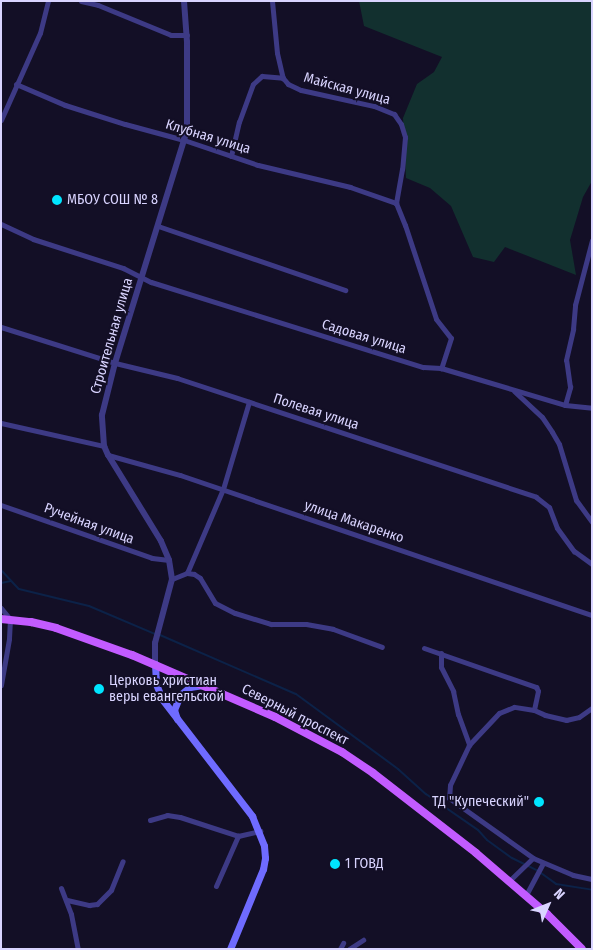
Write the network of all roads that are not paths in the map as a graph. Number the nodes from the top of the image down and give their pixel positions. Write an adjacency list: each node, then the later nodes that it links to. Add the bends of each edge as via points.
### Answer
1 (48, 1): 7 (street, via 40,33)
2 (81, 1): 5 (street, via 171,35)
3 (184, 1): 5 (street, Строительная улица)
4 (272, 1): 6 (street)
5 (187, 35): 9 (street, Строительная улица, via 189,114)
6 (282, 78): 10 (street, via 262,76 252,84); 11 (street, Майская улица, via 301,90 374,106 394,114 402,124 405,137)
7 (16, 84): 8 (street); 9 (street, Клубная улица, via 65,105)
8 (1, 120)
9 (184, 140): 10 (street, Клубная улица); 13 (street, Строительная улица)
10 (231, 156): 11 (street, Клубная улица, via 350,187)
11 (396, 203): 19 (street, via 436,319 451,338)
12 (1, 224): 15 (street, Садовая улица, via 33,239 123,268)
13 (158, 226): 15 (street, Строительная улица); 16 (street)
14 (591, 244): 22 (street, via 575,305 566,360 570,387)
15 (142, 278): 18 (street, Строительная улица); 19 (street, Садовая улица, via 423,367)
16 (345, 290)
17 (1, 327): 18 (street, Полевая улица)
18 (115, 363): 21 (street, Полевая улица, via 177,378); 25 (street, Строительная улица, via 102,415)
19 (442, 368): 20 (street, Садовая улица)
20 (512, 389): 22 (street, Садовая улица); 29 (street, via 542,417 552,432 559,444 576,500)
21 (249, 402): 27 (street); 31 (street, Полевая улица, via 536,497 549,507 557,528 574,551)
22 (565, 405): 23 (street, Садовая улица)
23 (592, 408)
24 (1, 423): 25 (street)
25 (104, 446): 26 (street, Строительная улица)
26 (108, 454): 27 (street, улица Макаренко); 30 (street, Строительная улица, via 161,541)
27 (223, 489): 32 (street); 35 (street, улица Макаренко)
28 (1, 505): 30 (street, Ручейная улица, via 144,555)
29 (592, 522)
30 (169, 560): 33 (street, Строительная улица)
31 (592, 564)
32 (188, 573): 33 (street); 37 (street, via 200,578 215,603 235,614 271,624 306,624 334,629)
33 (172, 579): 40 (street, Строительная улица, via 154,643)
34 (1, 608): 36 (street)
35 (592, 615)
36 (6, 619): 40 (main road, Северный проспект, via 56,628); 41 (street, via 7,657)
37 (382, 648)
38 (424, 648): 39 (street)
39 (441, 653): 44 (street, via 536,687); 46 (street, via 441,667 453,691)
40 (154, 664): 42 (main road, Северный проспект); 45 (main road, via 156,684 162,699)
41 (1, 685)
42 (204, 685): 45 (main road, via 190,687 180,695 174,710); 54 (main road, Северный проспект, via 297,727 342,752)
43 (592, 708): 44 (street, via 579,717 566,720)
44 (534, 710): 46 (street, via 514,707 498,713)
45 (177, 721): 48 (main road, via 242,802)
46 (469, 745): 50 (street, via 450,785 448,798)
47 (150, 820): 49 (street, via 167,815 180,817)
48 (260, 831): 49 (street); 62 (main road, via 265,858 263,869)
49 (238, 836): 55 (street)
50 (532, 860): 52 (street); 54 (street)
51 (123, 862): 58 (street, via 111,890 97,904)
52 (543, 863): 53 (street, via 573,876); 57 (street)
53 (592, 879)
54 (509, 881): 57 (main road, Северный проспект)
55 (216, 886)
56 (61, 888): 58 (street)
57 (526, 895): 65 (main road, Северный проспект)
58 (67, 900): 61 (street)
59 (363, 940): 64 (street)
60 (343, 943): 63 (street)
61 (78, 949)
62 (230, 949)
63 (340, 949)
64 (349, 949)
65 (582, 949)

